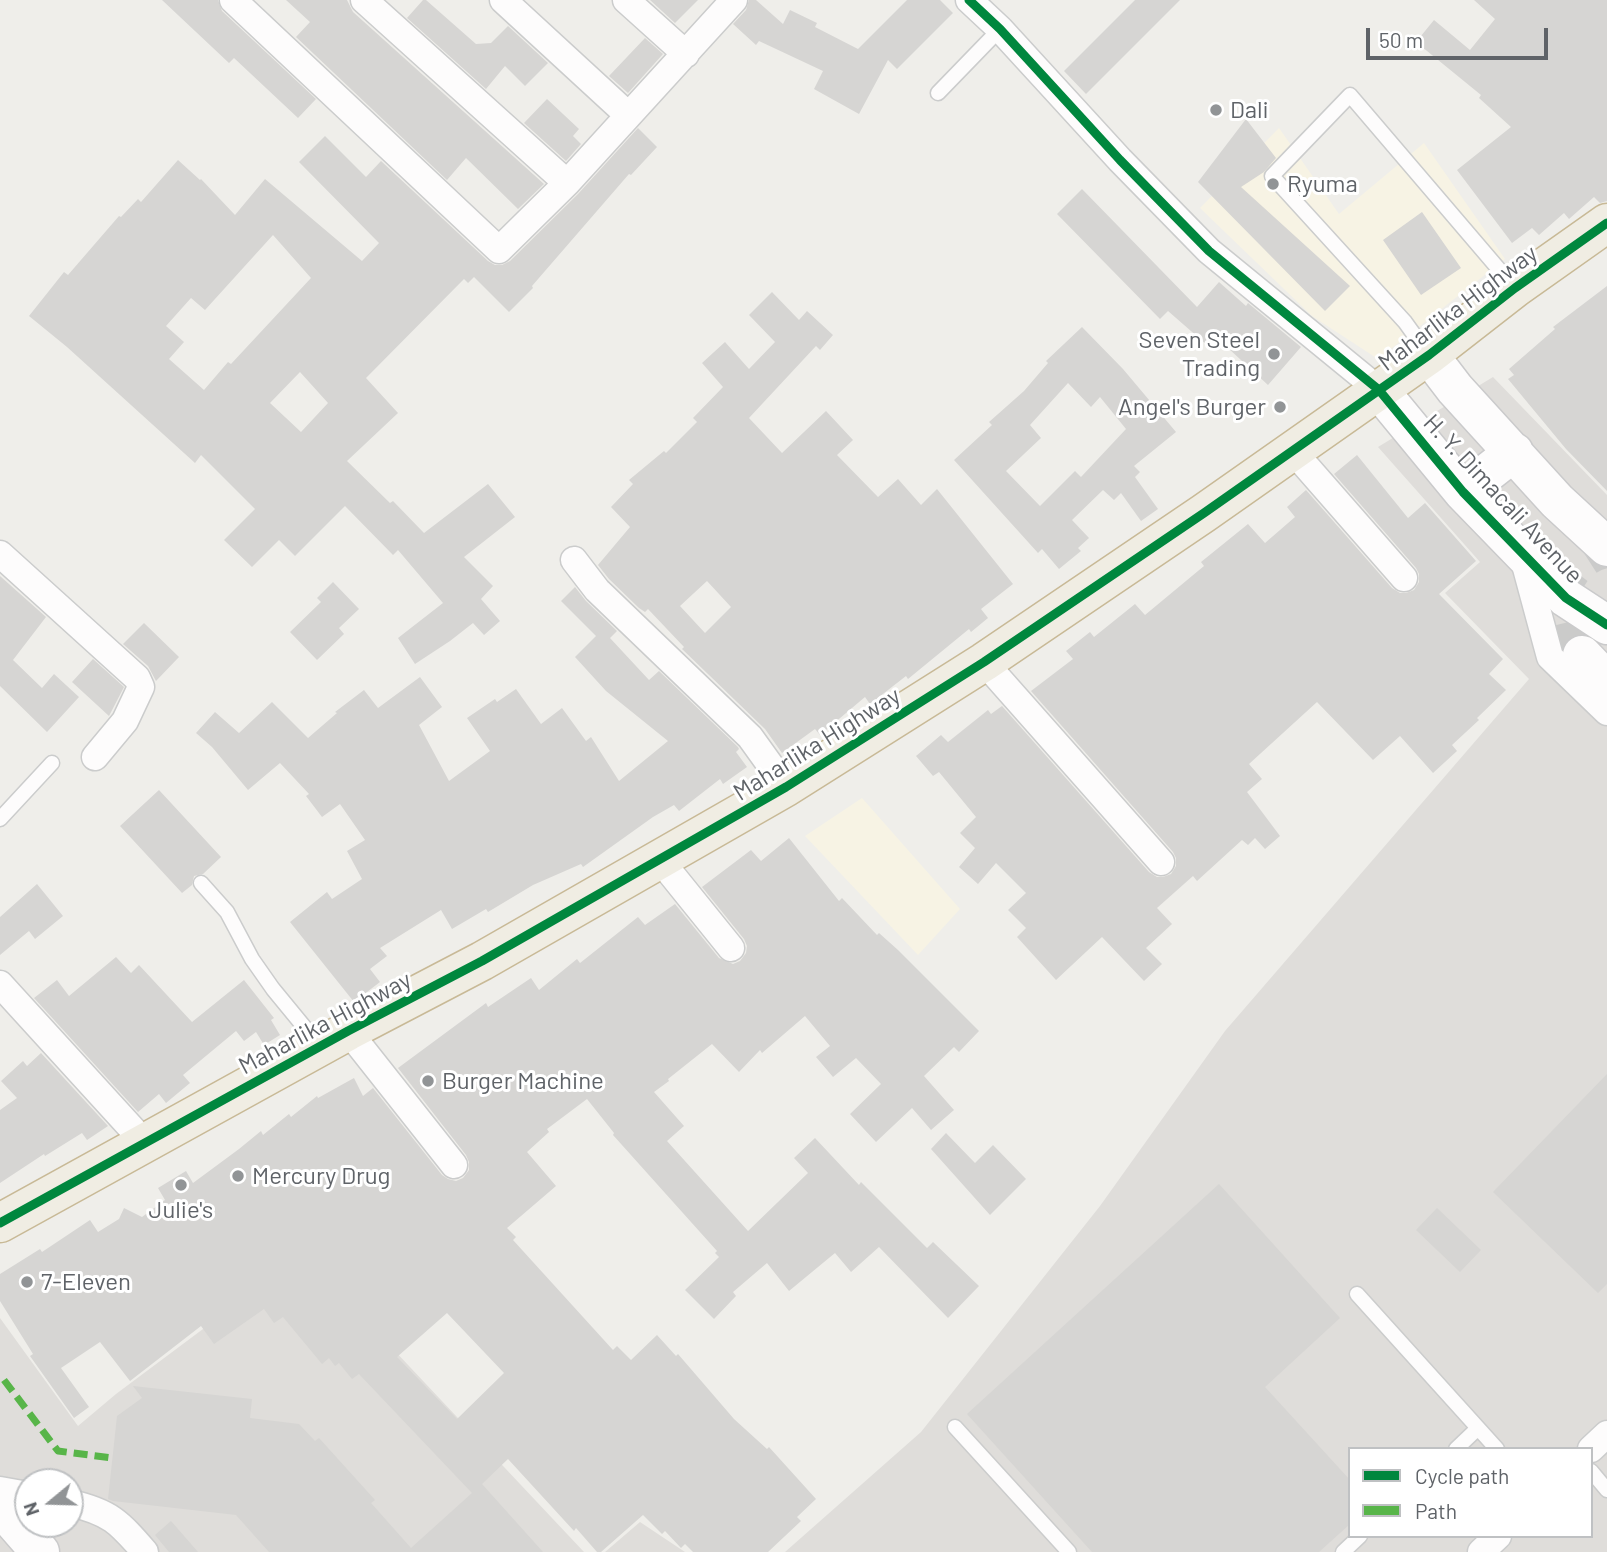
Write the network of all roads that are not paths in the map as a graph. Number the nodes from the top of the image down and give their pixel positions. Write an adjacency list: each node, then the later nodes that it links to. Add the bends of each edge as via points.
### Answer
1 (233, 0): 11 (street, via 499,250)
2 (364, 0): 11 (street)
3 (503, 0): 10 (street)
4 (626, 0): 8 (street)
5 (734, 0): 8 (street)
6 (969, 0): 7 (street)
7 (1000, 29): 9 (lane); 15 (street, via 1209,251)
8 (686, 54): 10 (street)
9 (938, 93)
10 (628, 116): 11 (street)
11 (567, 183)
12 (1607, 223): 13 (highway, Maharlika Highway)
13 (1515, 288): 14 (highway, Maharlika Highway); 14 (lane, via 1350,95 1272,176 1405,322)
14 (1429, 355): 15 (highway, Maharlika Highway); 17 (street, H. Y. Dimacali Avenue)
15 (1380, 390): 16 (highway, Maharlika Highway); 18 (street, H. Y. Dimacali Avenue)
16 (1292, 450): 23 (street); 25 (highway, Maharlika Highway)
17 (1514, 452): 18 (street); 19 (street, H. Y. Dimacali Avenue, via 1557,501)
18 (1463, 492): 20 (street, H. Y. Dimacali Avenue)
19 (1607, 547)
20 (1521, 552): 24 (street, H. Y. Dimacali Avenue, via 1566,598); 26 (street, via 1550,657)
21 (0, 554): 27 (street, via 141,687 125,721)
22 (575, 560): 29 (street, via 597,590 750,737)
23 (1404, 578)
24 (1607, 625)
25 (984, 662): 29 (highway, Maharlika Highway); 32 (street)
26 (1607, 712)
27 (95, 757)
28 (52, 764): 30 (lane)
29 (786, 787): 31 (highway, Maharlika Highway)
30 (0, 819)
31 (660, 860): 34 (street); 36 (highway, Maharlika Highway)
32 (1160, 862)
33 (201, 883): 36 (lane, via 227,912 272,989)
34 (731, 948)
35 (0, 984): 37 (street)
36 (334, 1039): 37 (highway, Maharlika Highway); 38 (street)
37 (145, 1143): 39 (highway, Maharlika Highway)
38 (454, 1166)
39 (0, 1223)
40 (1357, 1294): 42 (lane)
41 (955, 1427): 55 (lane)
42 (1478, 1428): 44 (lane); 45 (lane)
43 (1607, 1434): 46 (street)
44 (1458, 1447)
45 (1495, 1447)
46 (1593, 1447)
47 (1593, 1473): 48 (lane)
48 (1607, 1490)
49 (0, 1506): 53 (street)
50 (84, 1507): 54 (street, via 107,1514)
51 (1358, 1538): 56 (lane)
52 (1497, 1538): 57 (street)
53 (40, 1552)
54 (145, 1552)
55 (1069, 1552)
56 (1343, 1552)
57 (1481, 1552)

